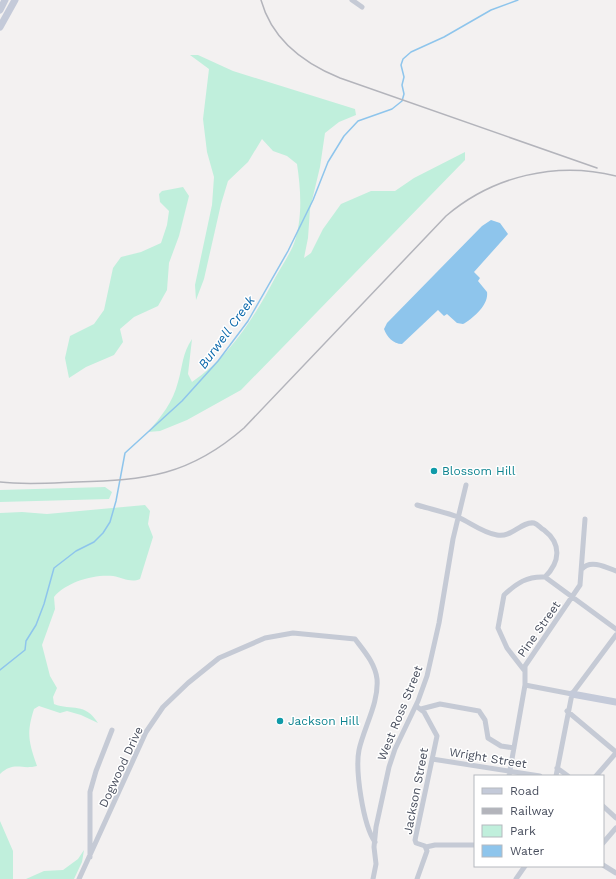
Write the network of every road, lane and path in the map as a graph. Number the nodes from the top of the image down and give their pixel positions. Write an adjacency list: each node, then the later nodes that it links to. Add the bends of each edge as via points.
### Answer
1 (5, 0): 5 (street)
2 (15, 0): 6 (street)
3 (352, 0): 4 (street)
4 (362, 7)
5 (0, 10)
6 (0, 28)
7 (466, 484): 9 (street, West Ross Street)
8 (417, 505): 9 (street)
9 (458, 517): 13 (street, via 497,535 509,534 527,524 538,525 551,536 556,546 556,563); 21 (street, West Ross Street, via 434,648)
10 (584, 519): 11 (street, Pine Street)
11 (582, 569): 12 (street, via 594,564); 14 (street, Pine Street, via 580,585)
12 (616, 571)
13 (545, 576): 14 (street); 17 (street, via 533,576 519,582 504,595 498,628 507,648)
14 (573, 597): 15 (street); 17 (street, Pine Street)
15 (616, 630)
16 (616, 635): 19 (street)
17 (524, 670): 18 (street, Pine Street)
18 (525, 685): 19 (street); 24 (street, Pine Street)
19 (572, 694): 20 (street); 22 (street)
20 (616, 702)
21 (418, 708): 24 (street, via 440,704 479,711 485,720 488,738 500,746); 26 (street, Jackson Street, via 437,733); 36 (street, West Ross Street, via 392,757)
22 (568, 711): 25 (street); 27 (street)
23 (112, 730): 40 (street, via 90,792)
24 (514, 748): 28 (street, Pine Street)
25 (616, 752): 32 (street)
26 (432, 759): 28 (street, Wright Street); 39 (street, Jackson Street, via 415,840 416,844)
27 (557, 768): 30 (street); 31 (street)
28 (510, 774): 29 (street, Wright Street)
29 (525, 775)
30 (556, 775)
31 (567, 775)
32 (597, 775)
33 (604, 807): 34 (street)
34 (616, 818)
35 (616, 828): 37 (street)
36 (375, 842): 40 (street, Dogwood Drive, via 367,827 358,764 377,680 368,656 355,639 293,633 265,638 219,658 163,707 146,732); 45 (street, West Ross Street, via 376,864)
37 (604, 842)
38 (474, 845): 39 (street, via 435,845)
39 (426, 848): 46 (street, Jackson Street, via 427,854)
40 (90, 858): 44 (street, Dogwood Drive)
41 (604, 866): 43 (street)
42 (524, 867): 47 (street)
43 (616, 873)
44 (79, 879)
45 (373, 879)
46 (417, 879)
47 (516, 879)

